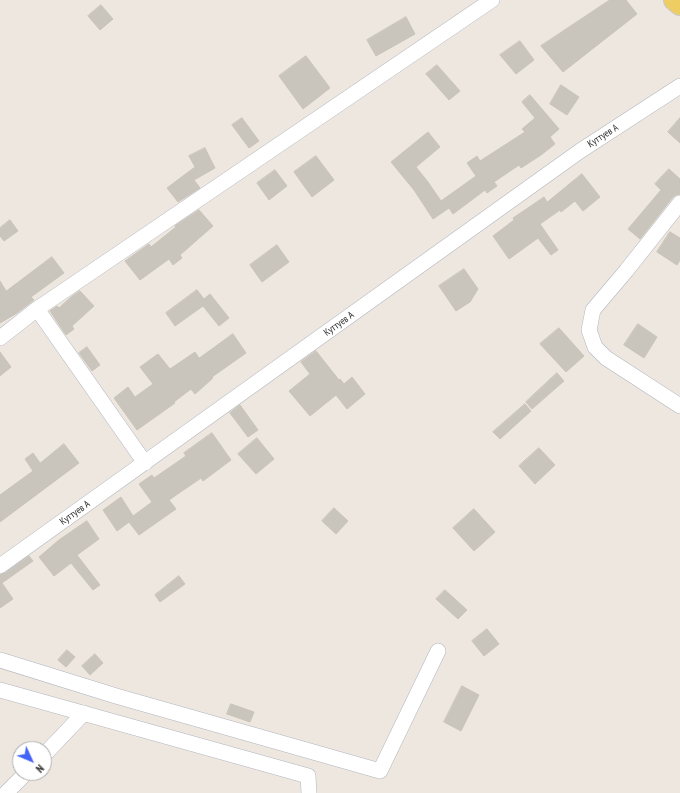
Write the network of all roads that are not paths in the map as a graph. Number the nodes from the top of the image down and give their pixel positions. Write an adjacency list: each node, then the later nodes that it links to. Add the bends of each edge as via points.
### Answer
1 (492, 0): 6 (street)
2 (674, 0): 3 (main road)
3 (680, 6)
4 (680, 86): 9 (street, Куттуев А, via 580,151)
5 (680, 203): 8 (street, via 593,310 589,330 595,347 606,358)
6 (37, 309): 7 (street); 9 (street)
7 (0, 338)
8 (680, 406)
9 (145, 463): 10 (street, Куттуев А)
10 (0, 566)
11 (438, 651): 12 (street, via 380,771 116,696)
12 (0, 660)
13 (0, 690): 14 (street)
14 (84, 713): 15 (street); 18 (street, via 308,776)
15 (52, 747)
16 (18, 781): 17 (street)
17 (6, 793)
18 (309, 793)

